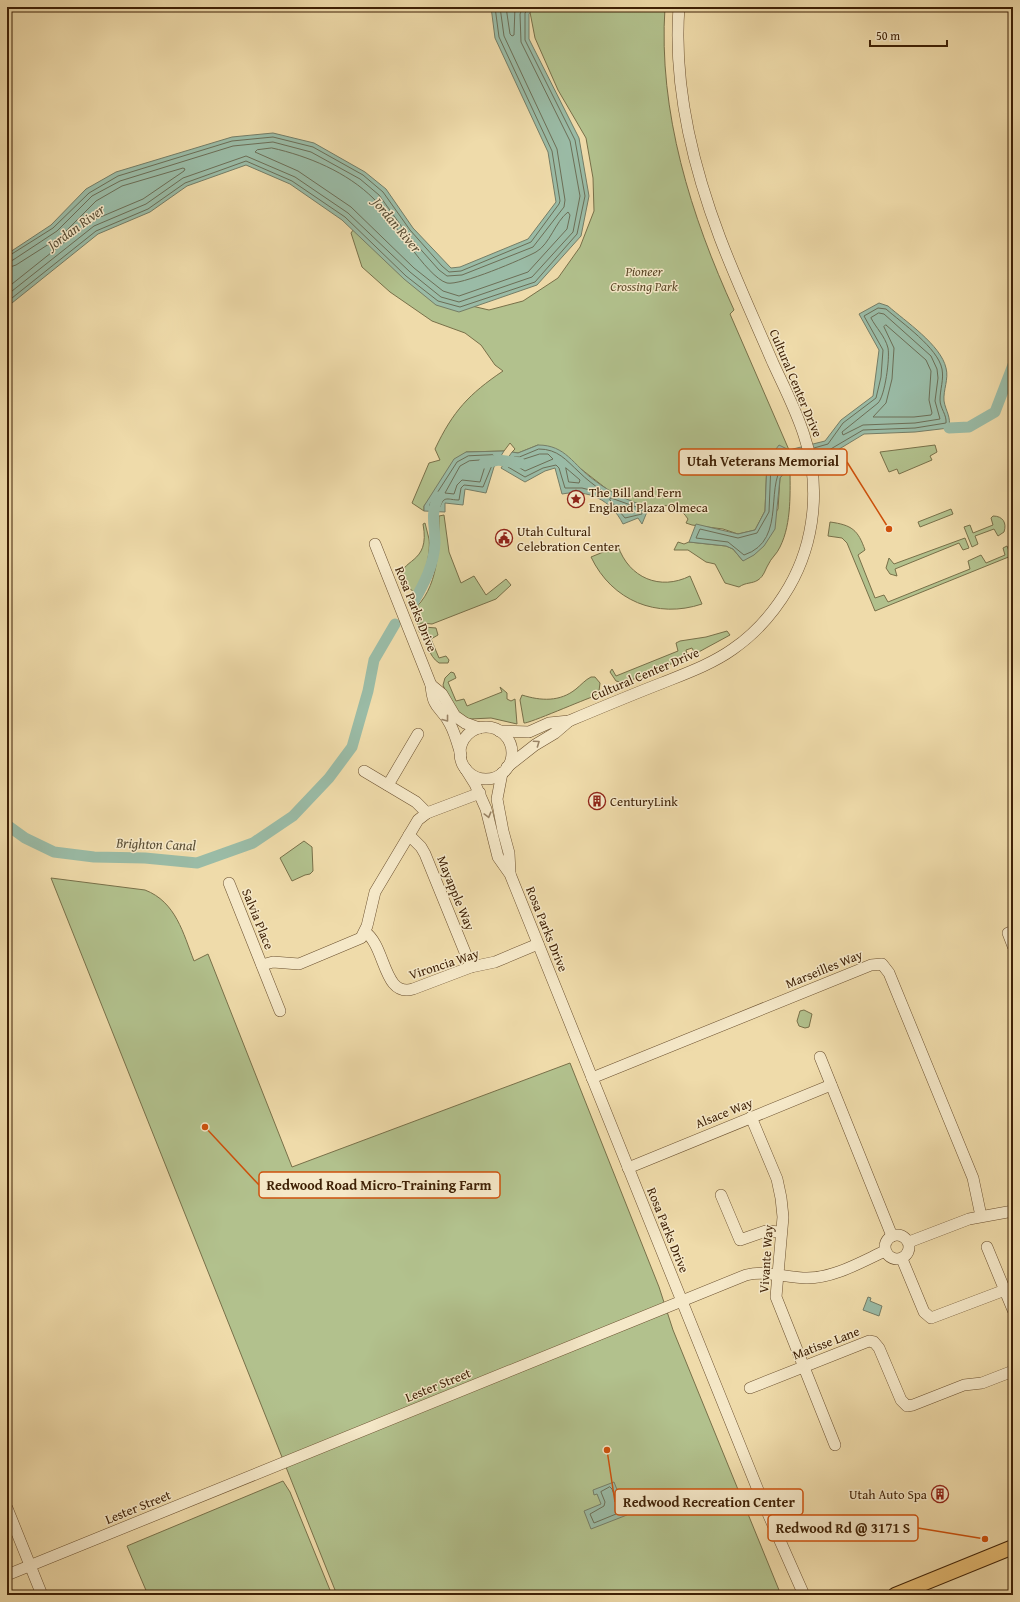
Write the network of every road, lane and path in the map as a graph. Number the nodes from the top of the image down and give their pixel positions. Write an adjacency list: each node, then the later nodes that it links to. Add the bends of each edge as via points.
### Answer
1 (679, 7): 4 (street, Cultural Center Drive, via 680,82 687,130 701,182 729,263 795,412 807,446 813,483 813,510 805,551 792,581 768,618 734,648 713,661)
2 (375, 544): 3 (street, Rosa Parks Drive)
3 (432, 685): 5 (street, Rosa Parks Drive, via 442,694 455,716); 8 (street, Rosa Parks Drive, one-way to 8, via 432,698 450,722)
4 (569, 721): 6 (street, Cultural Center Drive, via 549,723 529,732); 11 (street, Cultural Center Drive, one-way to 4)
5 (479, 728): 6 (street, via 493,728); 8 (street, via 467,735)
6 (499, 731): 11 (street, via 505,735 512,754)
7 (418, 734): 12 (street)
8 (460, 754): 9 (street)
9 (465, 768): 11 (street, via 483,778 490,778); 13 (street, Rosa Parks Drive)
10 (364, 770): 12 (street)
11 (505, 770): 16 (street, Rosa Parks Drive, via 497,799 502,832 509,853)
12 (388, 785): 14 (street, via 416,802)
13 (480, 793): 14 (street); 16 (street, Rosa Parks Drive, one-way to 16, via 498,857)
14 (427, 813): 15 (street, via 418,820)
15 (409, 835): 18 (street, via 375,892); 23 (street, Mayapple Way, via 425,854)
16 (510, 874): 20 (street, Rosa Parks Drive)
17 (228, 883): 22 (street, Salvia Place)
18 (365, 932): 22 (street, via 359,939 301,964 273,962); 23 (street, Vironcia Way, via 375,942 392,983 399,990 408,990)
19 (1010, 932): 21 (street)
20 (538, 944): 23 (street, Vironcia Way, via 495,962); 26 (street, Rosa Parks Drive)
21 (1013, 946)
22 (262, 965): 24 (street, Salvia Place)
23 (470, 967)
24 (280, 1010)
25 (820, 1057): 27 (street)
26 (592, 1078): 29 (street, Rosa Parks Drive); 32 (street, Marseilles Way, via 871,964 882,964 889,973 972,1178)
27 (831, 1085): 28 (street, Alsace Way); 34 (street)
28 (751, 1117): 29 (street, Alsace Way); 33 (street, Vivante Way, via 779,1188 783,1217)
29 (628, 1168): 41 (street, Rosa Parks Drive)
30 (720, 1195): 33 (street, via 740,1240 766,1231)
31 (1013, 1212): 32 (street)
32 (981, 1216): 35 (street, via 957,1222)
33 (781, 1232): 39 (street, Vivante Way)
34 (892, 1236): 35 (street, via 900,1235); 37 (street, via 885,1244)
35 (909, 1242): 38 (street, via 909,1250)
36 (987, 1247): 40 (street)
37 (885, 1251): 38 (street, via 890,1258); 39 (street, Lester Street, via 837,1272 817,1277 799,1278)
38 (902, 1259): 40 (street, via 928,1317 937,1317)
39 (777, 1274): 41 (street, Lester Street, via 763,1272 746,1275); 43 (street, Vivante Way, via 777,1301)
40 (1005, 1290): 42 (street)
41 (682, 1301): 49 (street, Lester Street); 52 (street, Rosa Parks Drive, via 762,1500)
42 (1012, 1307)
43 (803, 1367): 44 (street, Matisse Lane, via 863,1342 872,1341 879,1348 901,1400 904,1405 910,1406 964,1385 982,1383); 45 (street, Matisse Lane); 46 (street, Vivante Way)
44 (1013, 1371)
45 (750, 1388)
46 (835, 1445)
47 (7, 1508): 49 (street)
48 (1013, 1547): 53 (main road)
49 (30, 1566): 50 (street, Lester Street); 51 (street)
50 (7, 1575)
51 (42, 1595)
52 (804, 1595)
53 (895, 1595)

